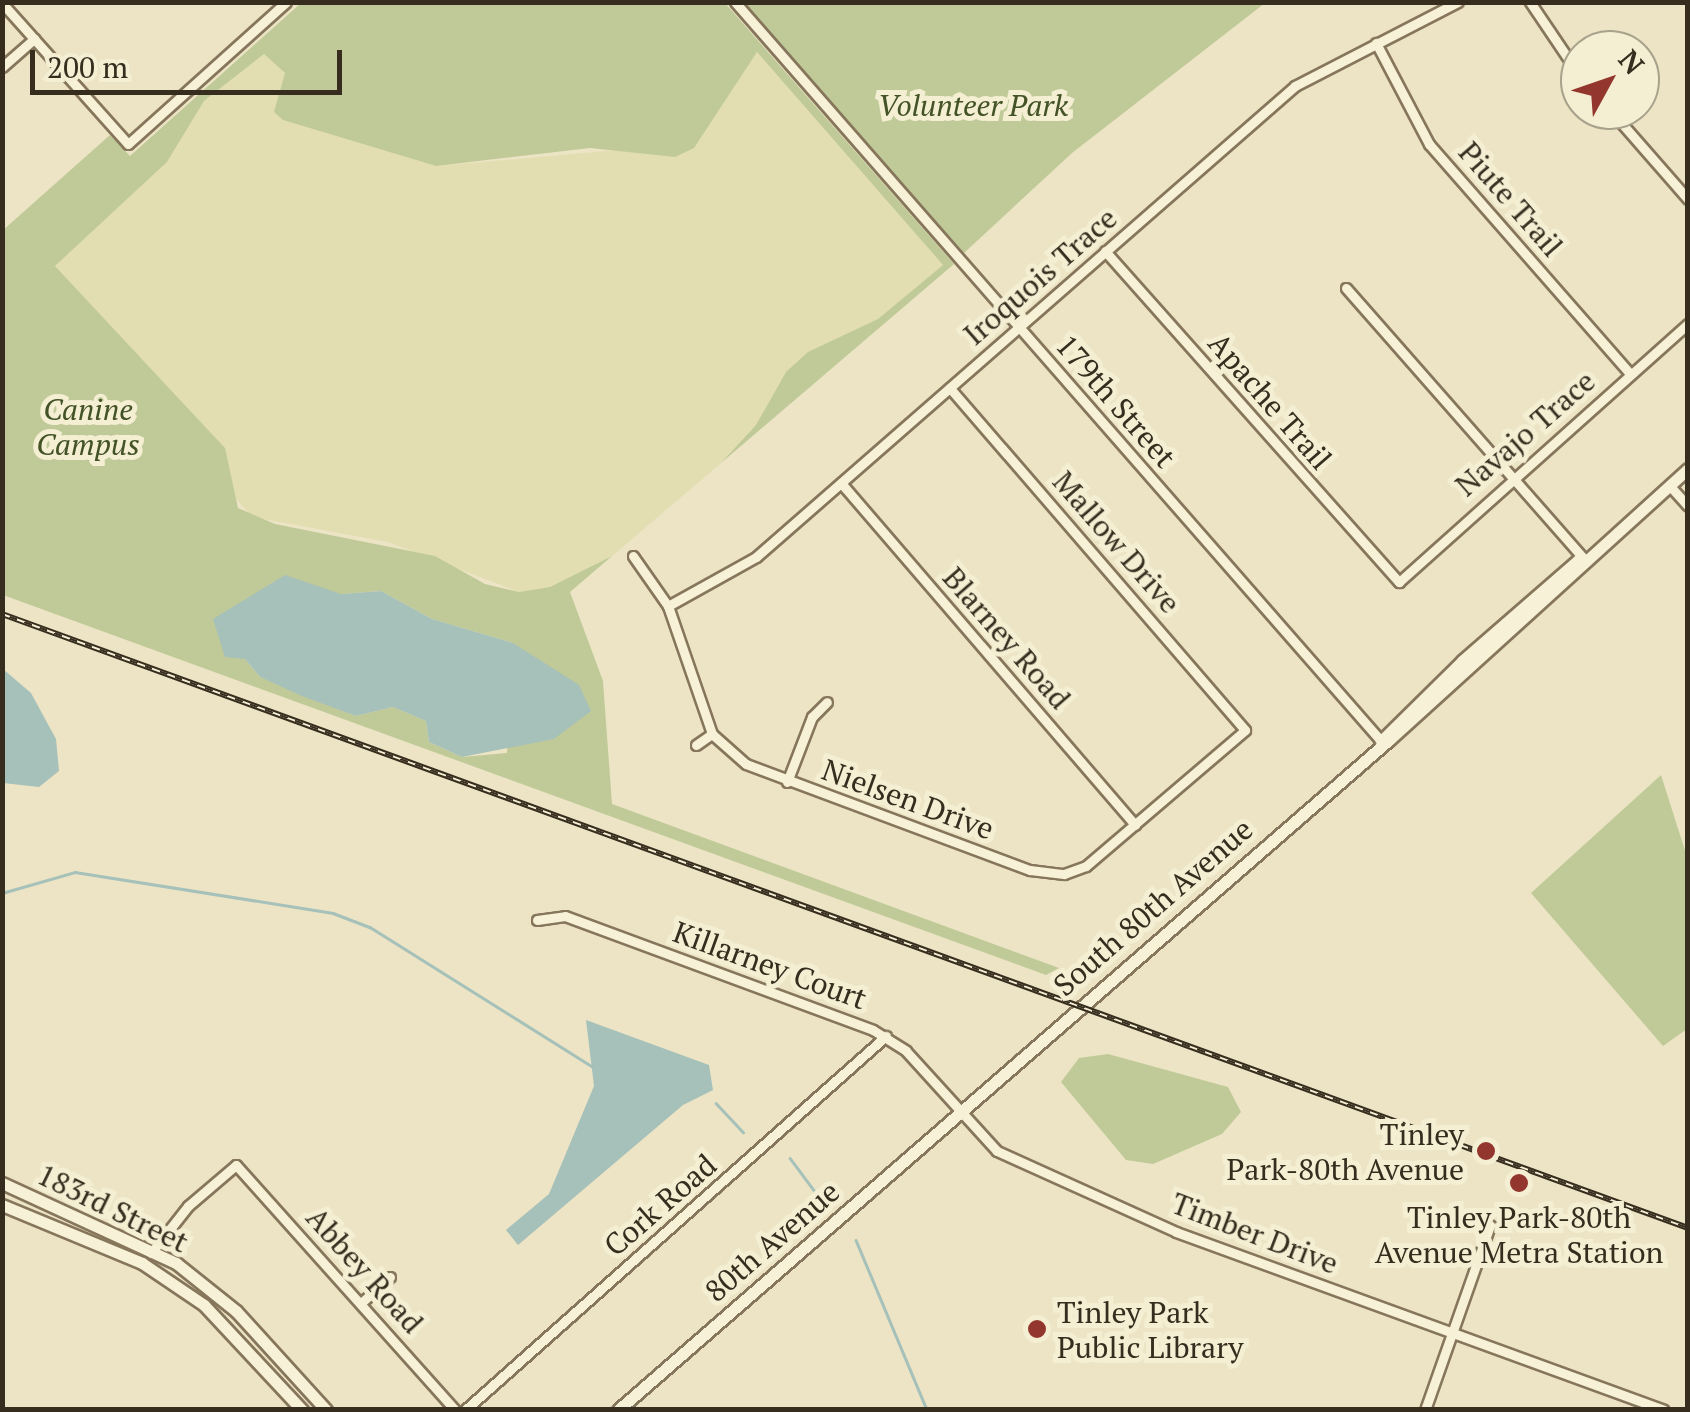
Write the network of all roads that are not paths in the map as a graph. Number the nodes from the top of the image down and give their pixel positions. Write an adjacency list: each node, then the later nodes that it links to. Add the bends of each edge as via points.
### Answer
1 (286, 2): 6 (street, via 128,144)
2 (736, 2): 15 (street, 179th Street)
3 (1458, 2): 7 (street, Iroquois Trace)
4 (1530, 2): 8 (street)
5 (2, 3): 6 (street)
6 (34, 38): 9 (street)
7 (1376, 43): 12 (street, Iroquois Trace, via 1295,86); 16 (street, Piute Trail, via 1429,144)
8 (1560, 46)
9 (2, 67)
10 (1628, 130): 11 (street)
11 (1688, 199)
12 (1105, 251): 15 (street, Iroquois Trace); 25 (street, Apache Trail)
13 (1346, 288): 19 (street)
14 (1688, 324): 16 (street, Navajo Trace)
15 (1019, 328): 17 (street, Iroquois Trace); 30 (street, 179th Street)
16 (1630, 374): 19 (street, Navajo Trace)
17 (950, 388): 20 (street, Iroquois Trace); 28 (street, Mallow Drive)
18 (1686, 472): 21 (street, South 80th Avenue)
19 (1511, 479): 24 (street); 25 (street, Navajo Trace)
20 (841, 483): 26 (street, Iroquois Trace, via 756,557); 33 (street, Blarney Road)
21 (1670, 485): 22 (street); 24 (street, South 80th Avenue)
22 (1688, 506)
23 (633, 556): 26 (street)
24 (1586, 561): 30 (street, South 80th Avenue)
25 (1399, 582)
26 (668, 606): 29 (street)
27 (827, 702): 32 (street, via 812,716)
28 (1245, 730): 33 (street, Nielsen Drive)
29 (712, 734): 31 (street); 32 (street, Nielsen Drive, via 746,764)
30 (1380, 741): 36 (street, South 80th Avenue)
31 (696, 745)
32 (786, 782): 33 (street, Nielsen Drive, via 1042,874 1080,869)
33 (1135, 825)
34 (537, 920): 35 (street, Killarney Court, via 564,916)
35 (886, 1036): 36 (street, Killarney Court); 48 (street, Cork Road)
36 (958, 1111): 44 (street, Timber Drive, via 997,1150 1176,1232); 49 (street, 80th Avenue)
37 (2, 1183): 40 (street, 183rd Street)
38 (2, 1205): 41 (street, 183rd Street)
39 (1490, 1225): 44 (street)
40 (154, 1250): 41 (street); 43 (street, Abbey Road, via 188,1206 236,1165); 46 (street, 183rd Street, via 236,1311)
41 (142, 1263): 45 (street, 183rd Street, via 204,1306)
42 (390, 1277): 43 (street)
43 (360, 1302): 47 (street, Abbey Road)
44 (1452, 1334): 50 (street); 51 (street, Timber Drive)
45 (302, 1410)
46 (326, 1410)
47 (455, 1410)
48 (465, 1410)
49 (618, 1410)
50 (1424, 1410)
51 (1664, 1410)

